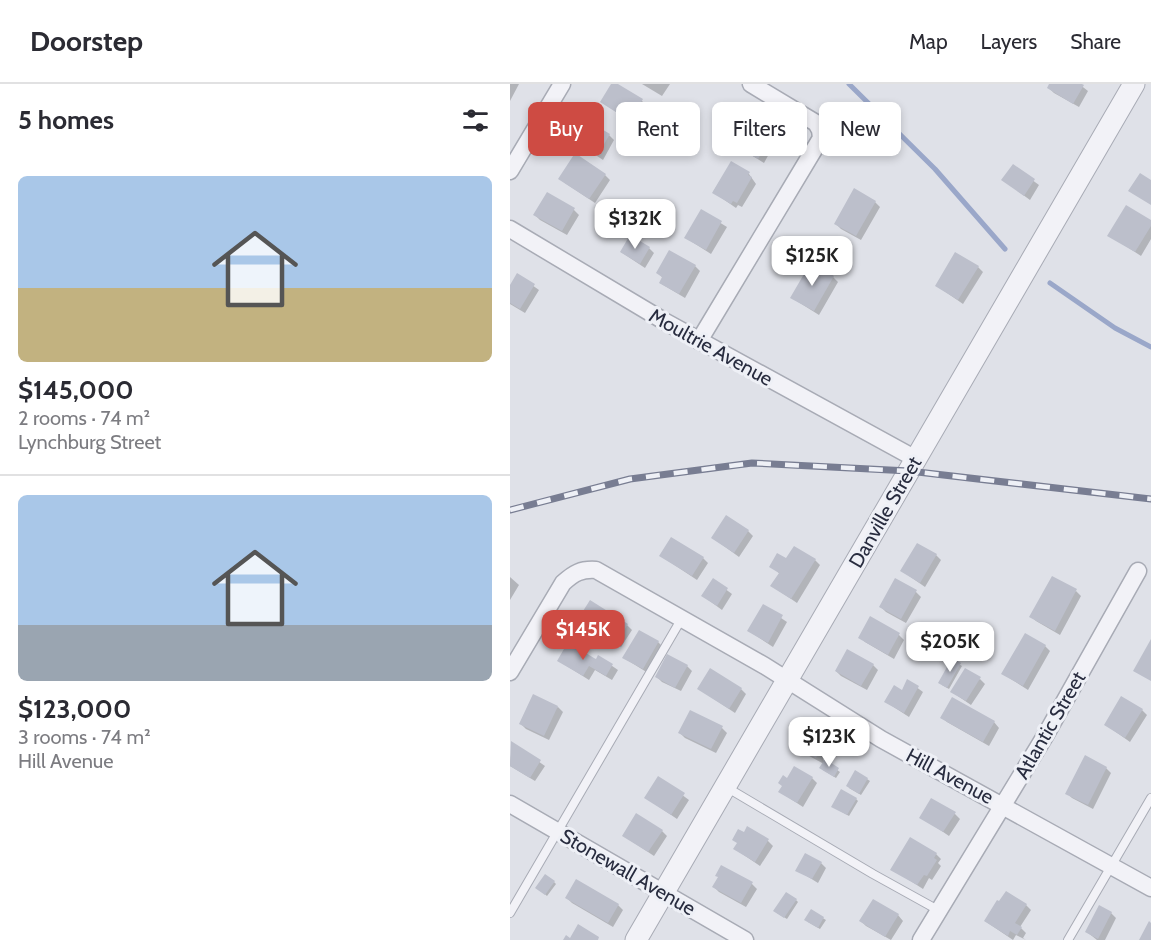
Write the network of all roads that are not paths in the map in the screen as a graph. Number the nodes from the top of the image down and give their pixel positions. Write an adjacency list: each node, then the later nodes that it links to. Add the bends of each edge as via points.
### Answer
1 (562, 84): 4 (street)
2 (751, 84): 6 (street, via 816,123 820,138)
3 (1134, 84): 7 (street, Danville Street)
4 (510, 171)
5 (510, 229): 6 (street, Moultrie Avenue)
6 (699, 341): 7 (street, Moultrie Avenue)
7 (916, 459): 11 (street, Danville Street)
8 (1138, 571): 15 (street, Atlantic Street)
9 (682, 618): 10 (street, Hill Avenue, via 596,570 573,573 563,583); 11 (street, Hill Avenue); 16 (lane)
10 (510, 672)
11 (787, 680): 12 (street, Danville Street); 15 (street, Hill Avenue, via 881,739)
12 (725, 786): 19 (street, Danville Street); 20 (lane)
13 (1151, 798): 17 (lane)
14 (510, 804): 16 (street, Stonewall Avenue)
15 (1002, 804): 17 (street, Hill Avenue); 20 (street, Atlantic Street)
16 (558, 831): 19 (street, Stonewall Avenue); 21 (lane)
17 (1112, 865): 18 (street, Hill Avenue); 25 (lane)
18 (1151, 888)
19 (664, 892): 22 (street, Danville Street); 23 (street, Stonewall Avenue)
20 (938, 910): 24 (street, Atlantic Street)
21 (510, 913)
22 (636, 940)
23 (745, 940)
24 (921, 940)
25 (1068, 940)

